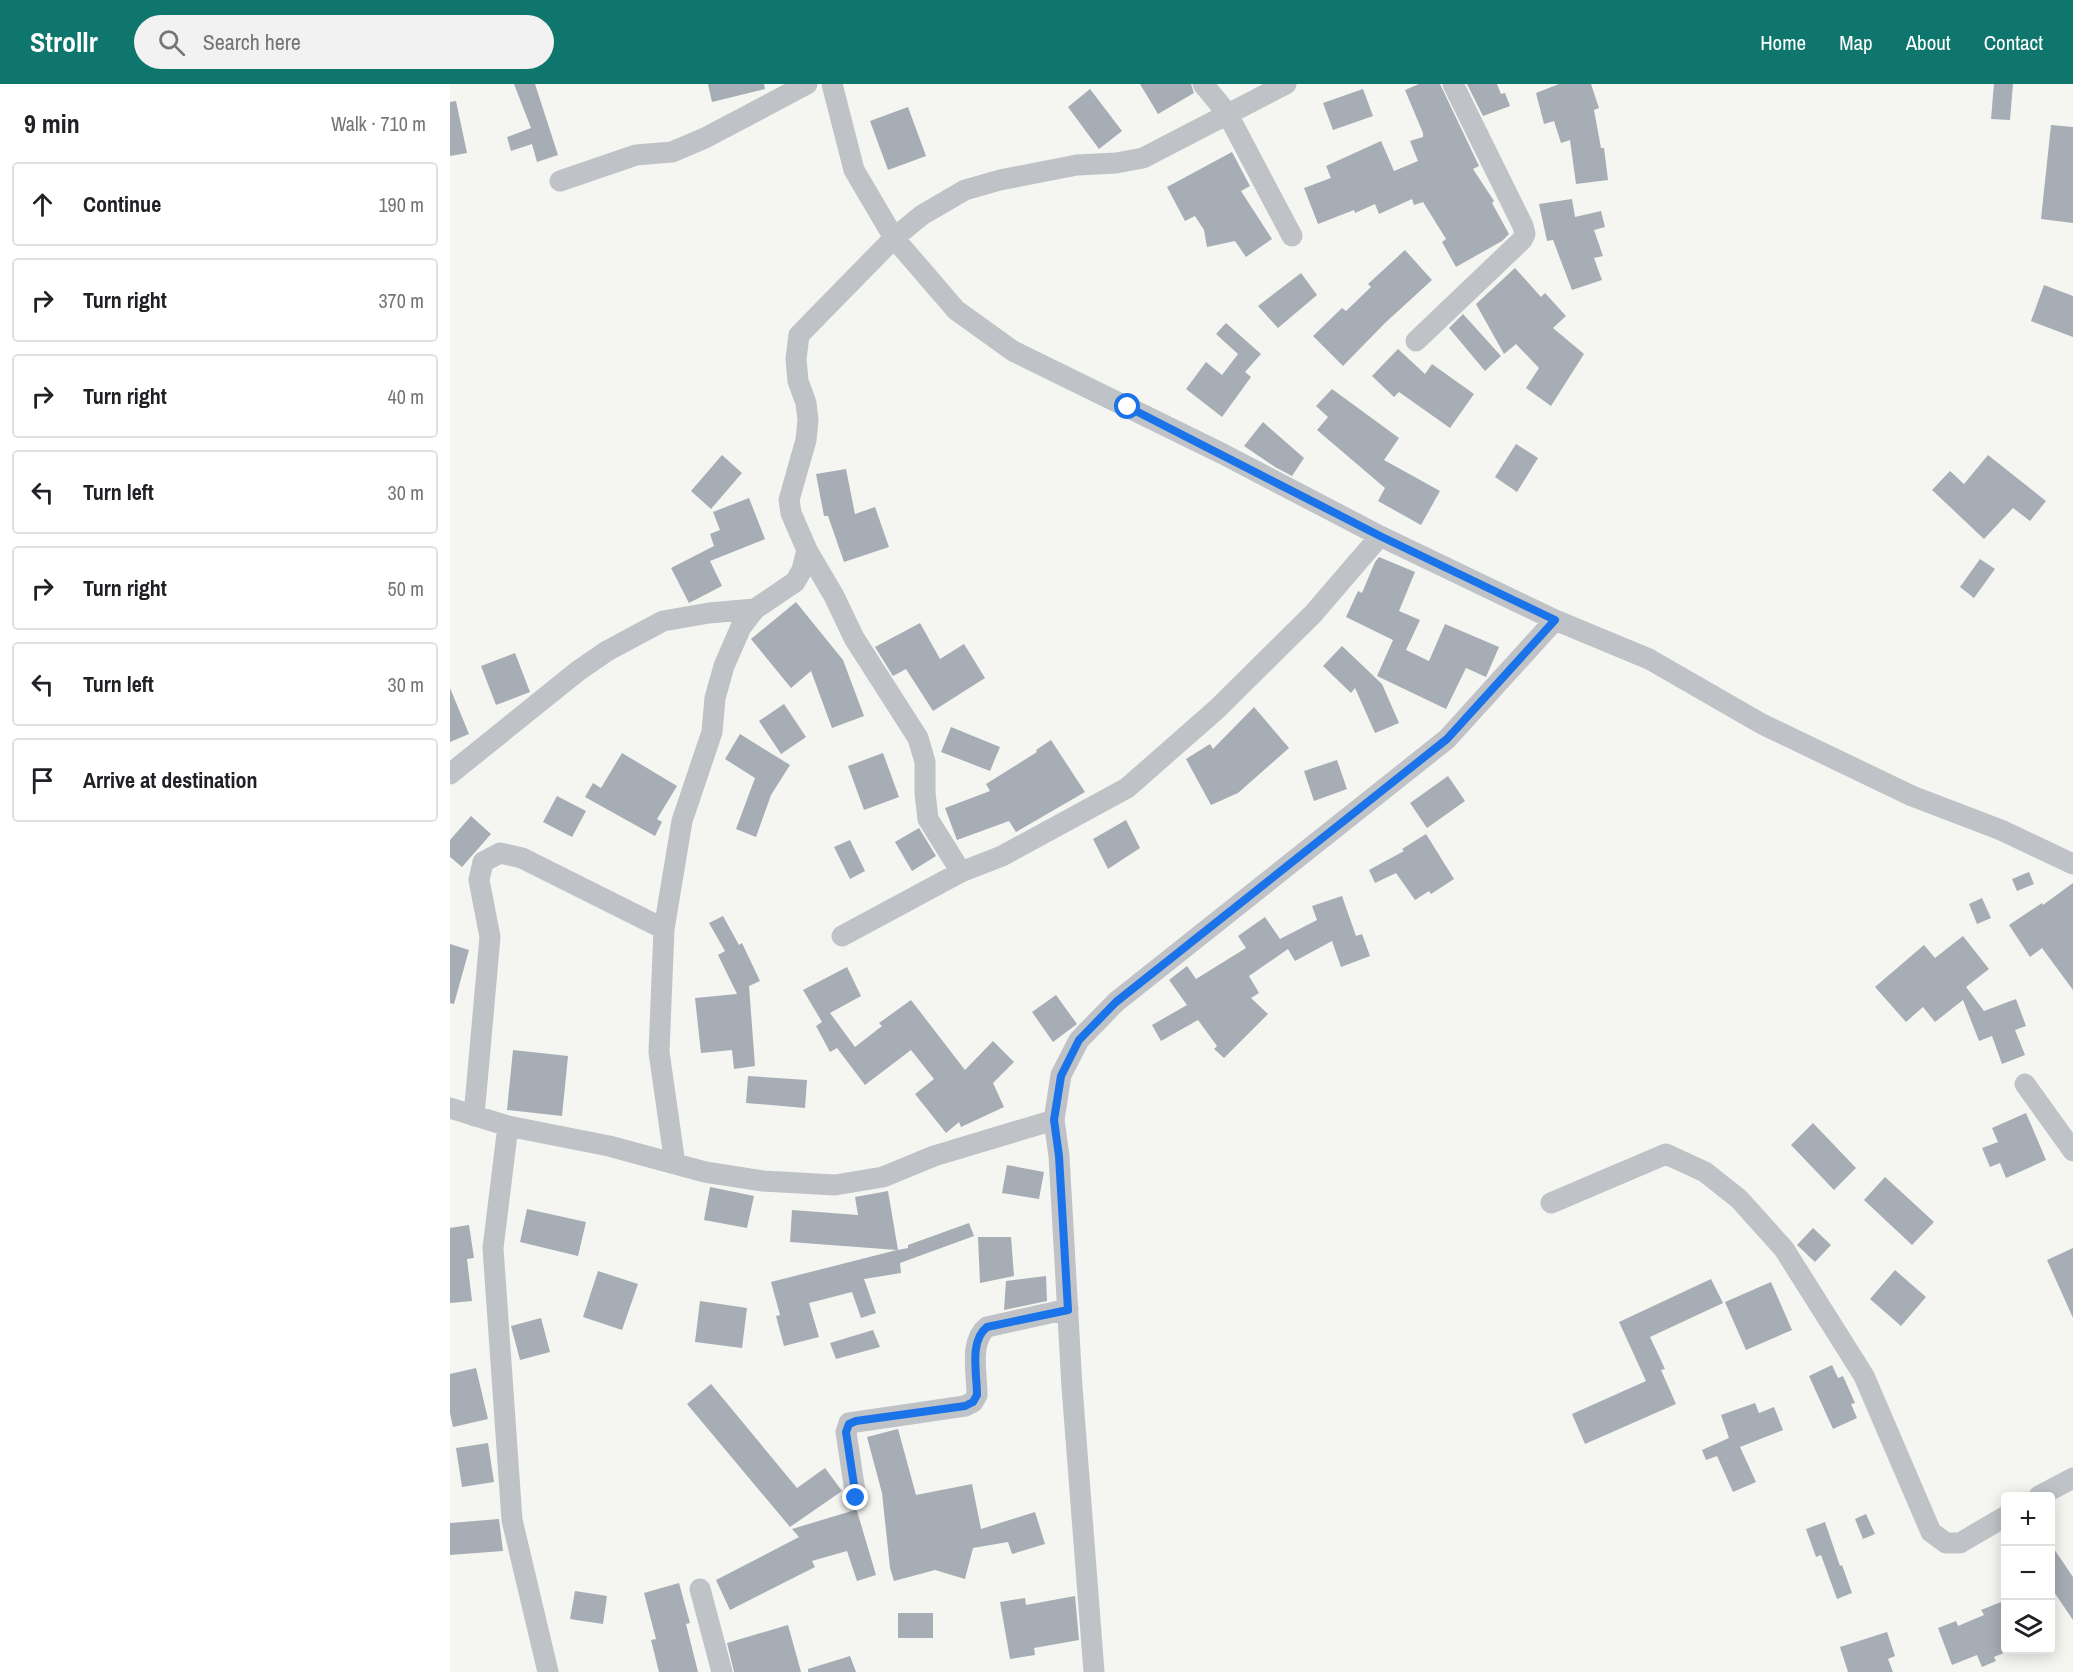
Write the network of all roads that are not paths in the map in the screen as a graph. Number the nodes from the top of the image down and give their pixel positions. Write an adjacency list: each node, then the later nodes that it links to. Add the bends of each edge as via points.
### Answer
1 (807, 84): 7 (street, via 672,152 636,155)
2 (832, 84): 9 (street, via 854,170)
3 (1203, 84): 6 (street)
4 (1286, 84): 6 (street)
5 (1453, 84): 10 (street, via 1525,234)
6 (1227, 113): 8 (street); 9 (street, via 1143,158 1116,164 1077,165 965,190 922,215)
7 (560, 181)
8 (1292, 236)
9 (894, 238): 11 (street, via 956,310 1013,351); 12 (street, via 799,335 798,381 808,420 789,500)
10 (1416, 341)
11 (1380, 536): 14 (street); 17 (street, via 1313,614 1217,709 1127,788 1002,856)
12 (807, 550): 13 (street, via 795,582); 17 (street, via 854,638 918,738 925,762 928,819)
13 (755, 609): 15 (street, via 663,621 607,651); 18 (street, via 741,627 724,666 715,698 712,732 682,821)
14 (1555, 620): 16 (street, via 1649,659 1762,724 1911,796 2001,830); 23 (street, via 1447,739 1116,1002 1079,1040 1061,1076)
15 (450, 774)
16 (2073, 864)
17 (961, 872): 19 (street)
18 (664, 929): 22 (street, via 522,858 500,853 483,862 479,880 490,937); 26 (street, via 659,1052)
19 (842, 936)
20 (2025, 1084): 25 (street)
21 (450, 1108): 22 (street)
22 (474, 1116): 24 (street)
23 (1054, 1120): 26 (street, via 934,1156 883,1177 835,1185 763,1181); 28 (street)
24 (508, 1126): 26 (street); 34 (street, via 493,1248 512,1520)
25 (2073, 1151)
26 (675, 1164)
27 (1551, 1203): 32 (street, via 1665,1154 1705,1172 1739,1199 1784,1249 1864,1377 1931,1532 1946,1543 1960,1543)
28 (1068, 1310): 31 (street, via 987,1327 980,1332 976,1342 977,1395 973,1402 849,1424 846,1432); 36 (street)
29 (2073, 1478): 30 (street)
30 (2047, 1492)
31 (856, 1498)
32 (2001, 1519)
33 (700, 1589): 35 (street)
34 (548, 1672)
35 (722, 1672)
36 (1094, 1672)

